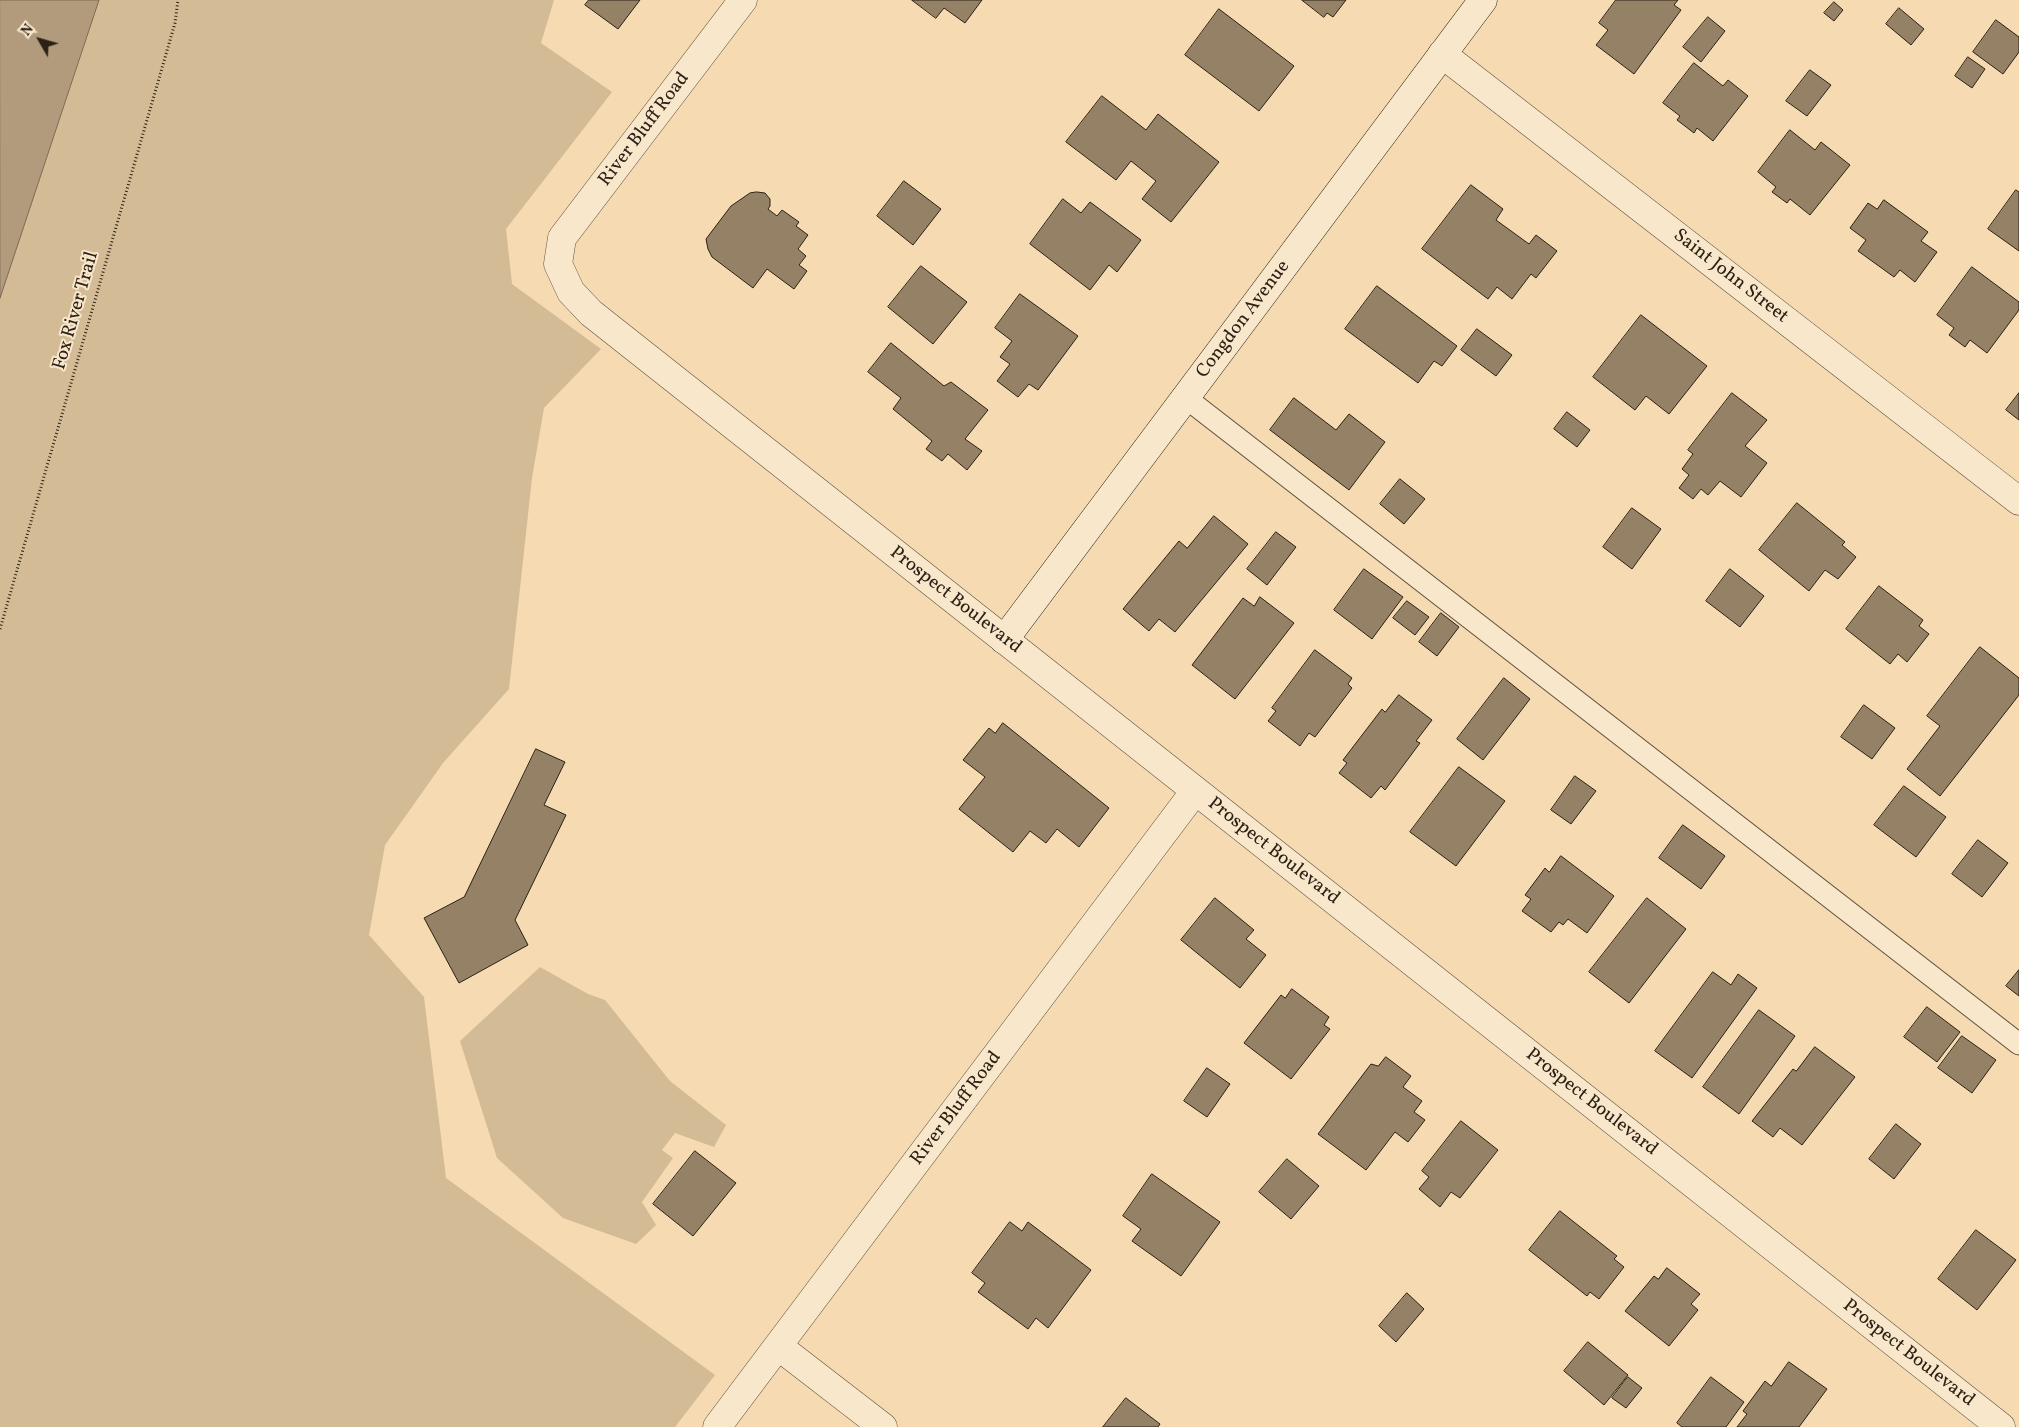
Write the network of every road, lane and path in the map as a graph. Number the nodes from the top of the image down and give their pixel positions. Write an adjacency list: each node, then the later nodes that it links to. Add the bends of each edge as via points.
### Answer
1 (178, 0): 8 (path, Fox River Trail, via 175,23)
2 (743, 0): 5 (street, River Bluff Road, via 562,238)
3 (1483, 0): 4 (street, Congdon Avenue)
4 (1442, 54): 6 (street, Congdon Avenue); 7 (street, Saint John Street)
5 (558, 264): 9 (street, Prospect Boulevard, via 571,292 591,313)
6 (1186, 398): 9 (street, Congdon Avenue); 11 (lane)
7 (2019, 501)
8 (0, 629)
9 (1004, 640): 10 (street, Prospect Boulevard)
10 (1196, 791): 12 (street, River Bluff Road); 15 (street, Prospect Boulevard)
11 (2019, 1044)
12 (778, 1346): 13 (street, River Bluff Road); 14 (street)
13 (717, 1427)
14 (883, 1427)
15 (2001, 1427)

